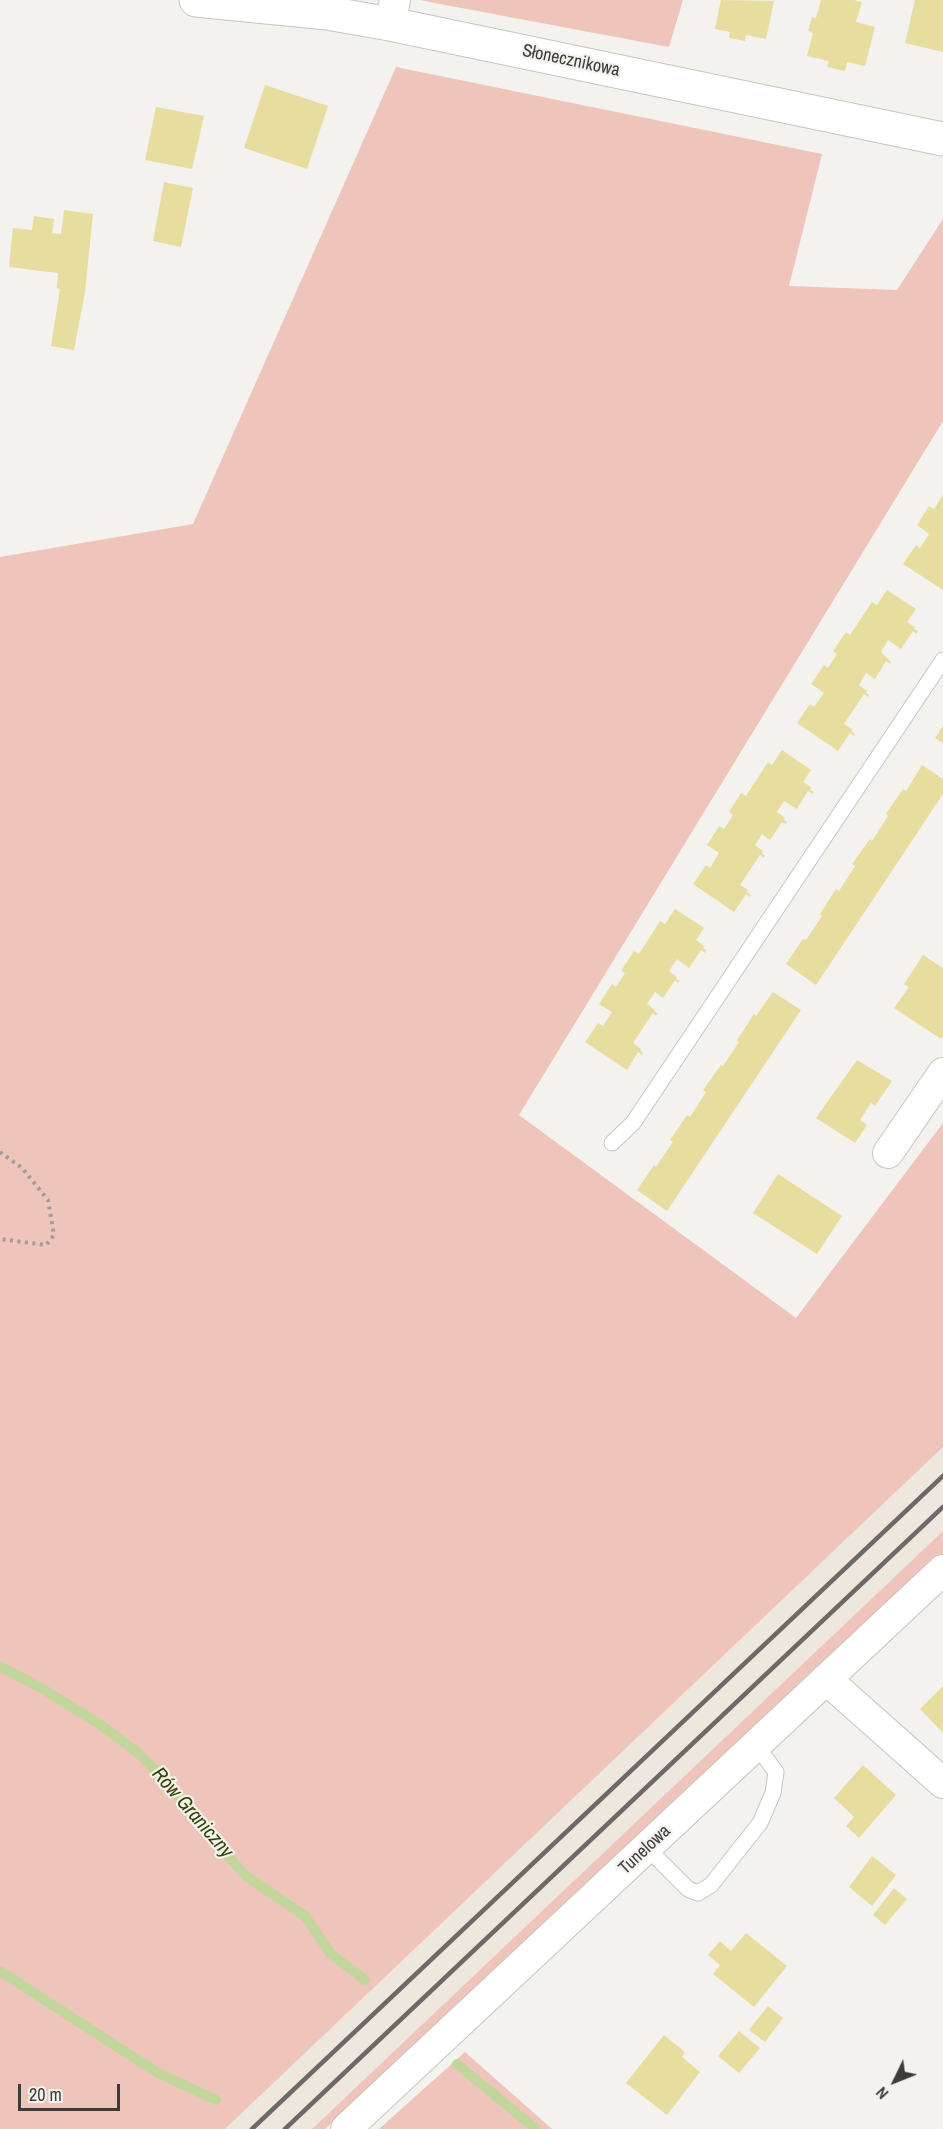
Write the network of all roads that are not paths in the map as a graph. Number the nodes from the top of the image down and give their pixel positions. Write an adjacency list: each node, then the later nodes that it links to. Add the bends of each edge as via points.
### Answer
1 (196, 0): 2 (street, Słonecznikowa, via 327,13)
2 (392, 12): 3 (street, Słonecznikowa)
3 (943, 139)
4 (943, 660): 6 (lane, via 633,1123)
5 (943, 1073): 7 (street)
6 (612, 1143)
7 (888, 1153)
8 (943, 1570): 9 (street, Tunelowa)
9 (826, 1679): 10 (street, Tunelowa); 11 (street)
10 (756, 1745): 12 (street, Tunelowa); 12 (lane, via 776,1772 773,1793 760,1823 711,1885 698,1893 688,1889)
11 (943, 1783)
12 (647, 1848): 13 (street, Tunelowa)
13 (346, 2129)

